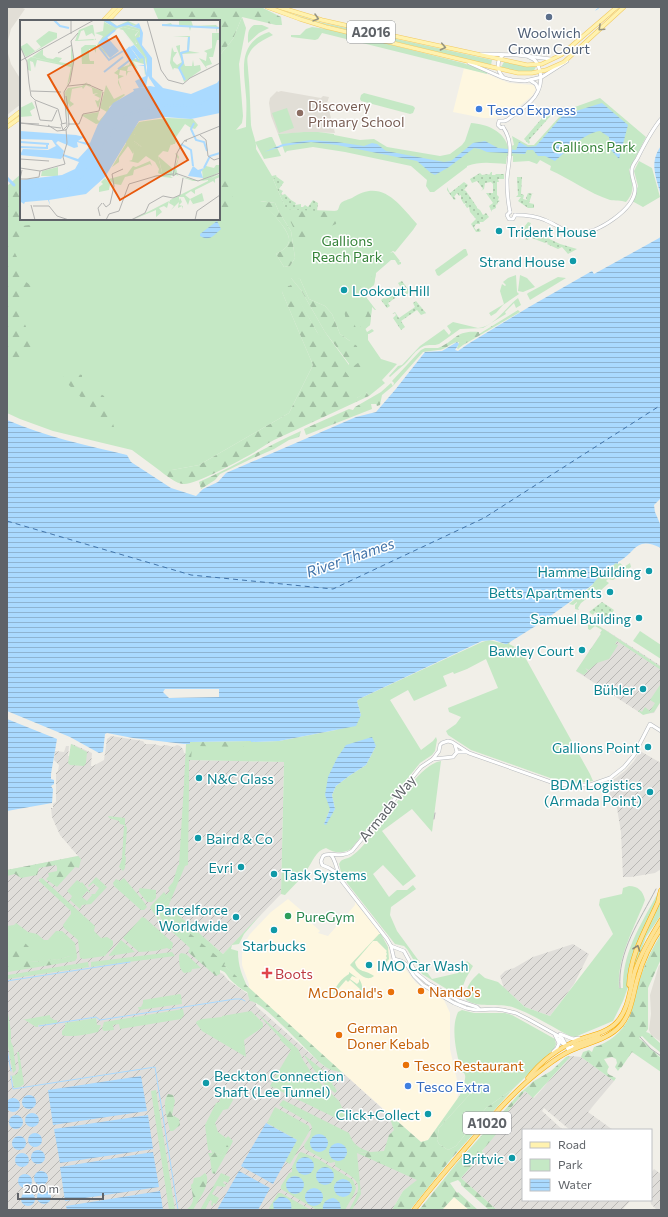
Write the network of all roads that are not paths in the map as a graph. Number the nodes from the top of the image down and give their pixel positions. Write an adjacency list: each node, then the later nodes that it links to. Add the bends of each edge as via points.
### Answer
1 (116, 7): 7 (main road)
2 (121, 7): 8 (main road)
3 (267, 7): 12 (main road, A2016, via 320,25)
4 (279, 7): 10 (main road, A2016, one-way to 10, via 329,22)
5 (617, 7): 14 (main road, A2016)
6 (624, 7): 9 (main road, A2016, one-way to 9)
7 (104, 20)
8 (109, 20)
9 (578, 49): 19 (main road, A2016, via 560,64); 21 (street, A2016, via 564,64)
10 (465, 52): 11 (street, A2016); 15 (main road, A2016)
11 (503, 55): 13 (street); 15 (street)
12 (451, 56): 18 (main road, A2016); 22 (street, A2016)
13 (529, 57): 14 (street); 17 (street)
14 (556, 58): 17 (main road, A2016)
15 (499, 59): 16 (main road, A2016); 18 (street)
16 (507, 61): 17 (main road, A2016); 18 (street)
17 (538, 64): 19 (street); 20 (street, via 536,71)
18 (498, 68): 20 (main road, A2016, via 518,73); 22 (street, via 501,75)
19 (540, 72): 20 (main road, A2016); 21 (street); 23 (street)
20 (532, 73)
21 (541, 78): 23 (street); 24 (street)
22 (507, 79): 23 (street)
23 (532, 80): 24 (street)
24 (538, 91): 28 (street, via 534,99)
25 (20, 112): 29 (main road)
26 (20, 118): 30 (main road)
27 (661, 119): 33 (street, via 632,170 635,191 619,215 594,230 576,233 539,218)
28 (504, 121): 31 (street); 31 (street, via 500,120 498,123 499,127)
29 (7, 122)
30 (7, 127)
31 (503, 127): 32 (street, via 510,144 507,189)
32 (510, 212): 33 (street); 33 (street, via 507,215 509,219 513,219)
33 (515, 215)
34 (661, 731): 38 (street, Armada Way, via 650,724 634,755 624,767 610,778 590,785 551,782)
35 (456, 745): 36 (street, Armada Way, via 445,741 440,745); 37 (street); 38 (street, Armada Way)
36 (439, 751): 39 (street); 40 (street, Armada Way)
37 (456, 752): 38 (street, Armada Way); 39 (street, Armada Way, via 451,758)
38 (469, 752)
39 (443, 757): 40 (street, Armada Way)
40 (433, 759): 42 (street, Armada Way, via 421,767 355,849)
41 (331, 855): 42 (street); 43 (street); 44 (street, via 324,855 321,861 322,865)
42 (340, 856): 43 (street, Armada Way)
43 (334, 862): 44 (street, Armada Way); 45 (street)
44 (329, 868): 45 (street)
45 (337, 873): 49 (street)
46 (661, 890): 54 (highway, one-way to 46, via 632,964)
47 (661, 920): 54 (highway, A1020, via 642,954)
48 (661, 928): 57 (highway, A1020, via 641,966 626,1017 620,1027)
49 (391, 946): 50 (street); 52 (street)
50 (398, 948): 51 (street); 52 (street)
51 (405, 952): 53 (street, via 405,957); 55 (street, via 423,979)
52 (393, 953): 53 (street, via 394,960)
53 (401, 961): 55 (street, via 423,985 463,1007)
54 (629, 992): 58 (highway, A1020, via 618,1021 608,1029)
55 (479, 1009): 56 (street, via 512,1012)
56 (552, 1032): 58 (street, via 573,1039); 59 (street); 61 (street, via 562,1038)
57 (611, 1034): 60 (highway); 62 (highway, A1020)
58 (591, 1035): 61 (highway, A1020)
59 (557, 1038): 61 (street); 63 (street, via 558,1047)
60 (575, 1045): 61 (street, via 570,1048)
61 (566, 1046): 62 (street); 63 (highway, A1020)
62 (569, 1051): 64 (highway, A1020)
63 (548, 1058): 64 (highway, A1020, via 533,1071)
64 (523, 1085): 65 (highway, A1020, via 493,1116)
65 (414, 1210)

